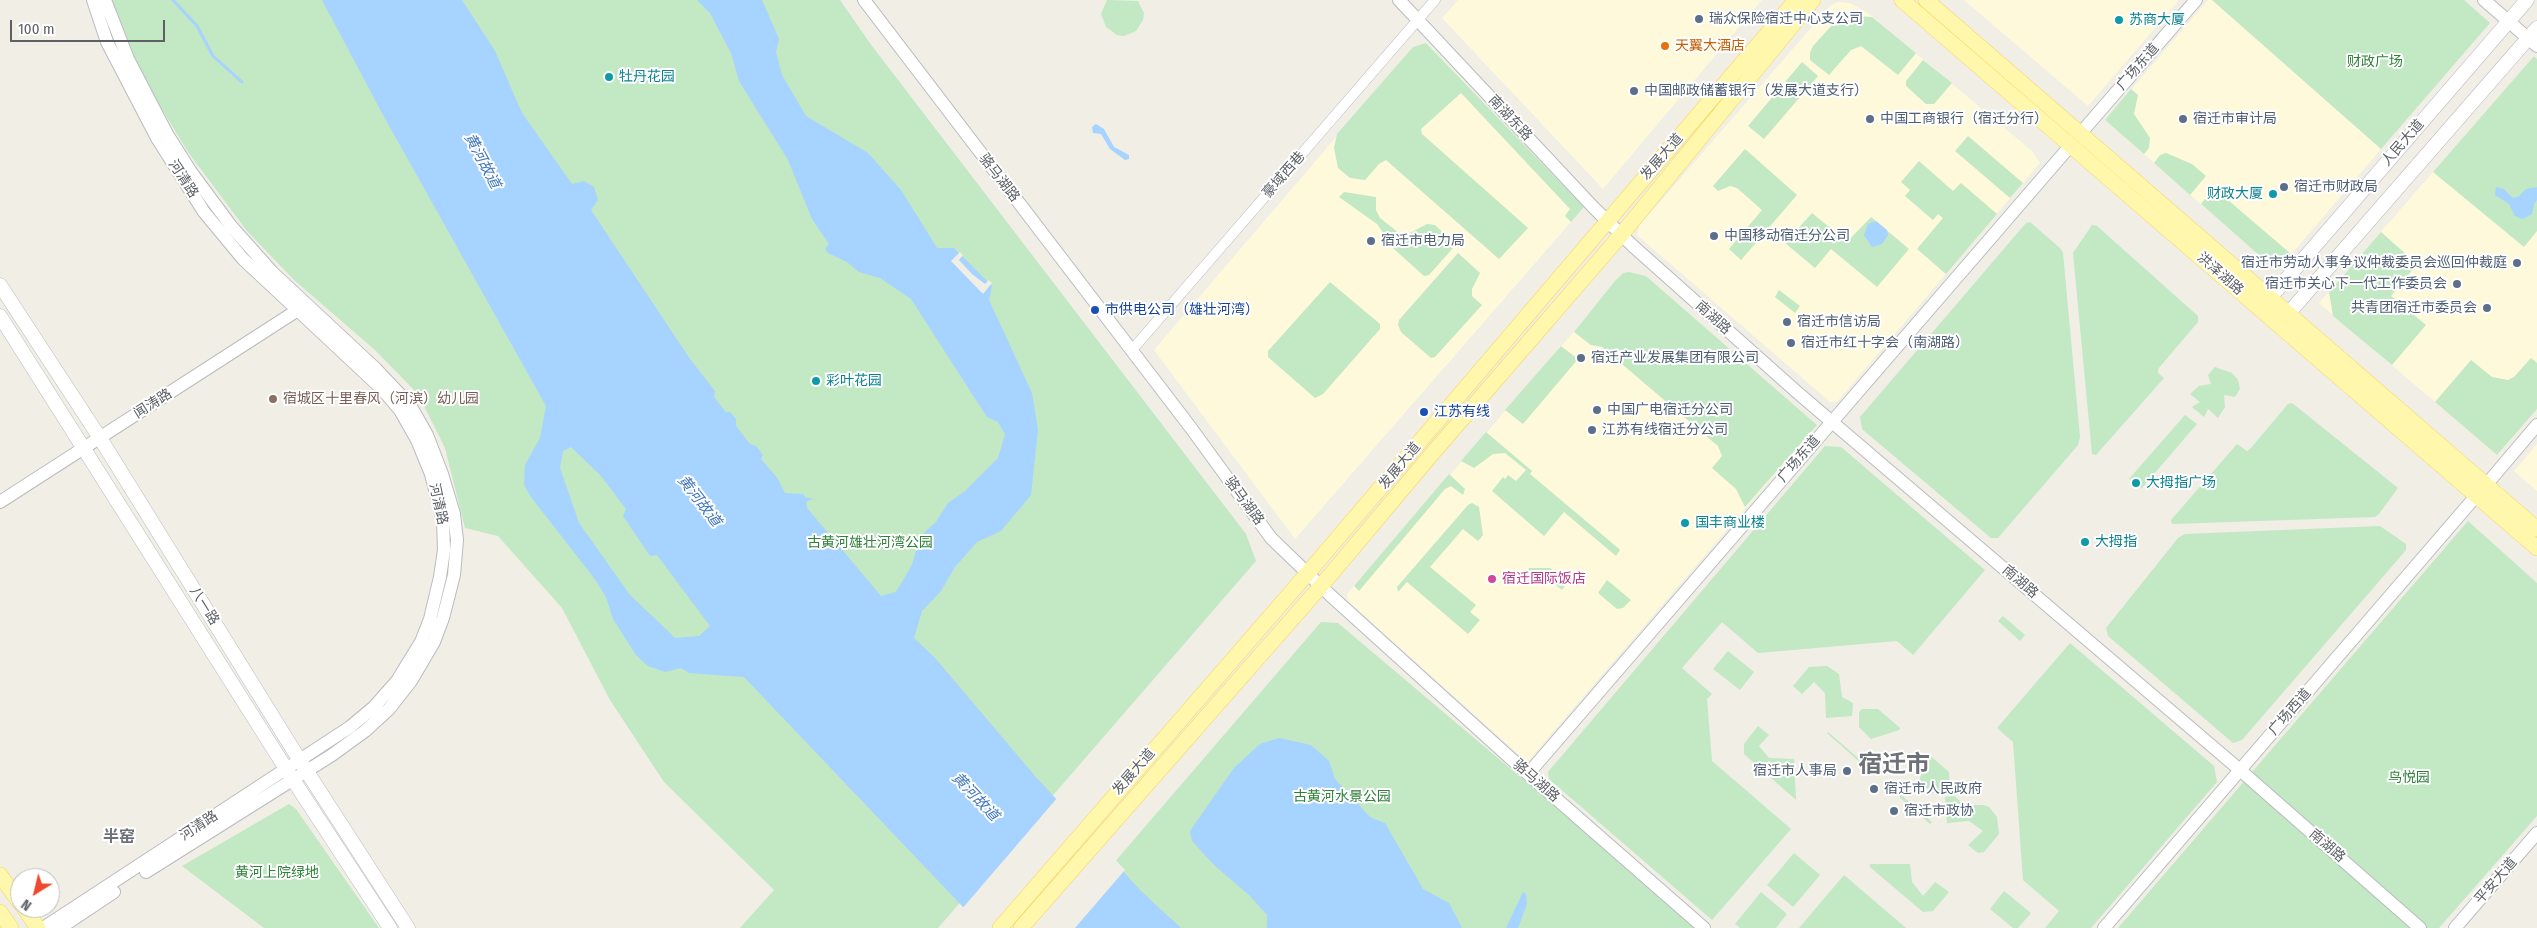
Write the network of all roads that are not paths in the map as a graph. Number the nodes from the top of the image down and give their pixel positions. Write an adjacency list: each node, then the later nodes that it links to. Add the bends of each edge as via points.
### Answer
1 (93, 0): 26 (street, 河清路, via 107,42 185,184 243,259)
2 (105, 0): 26 (street, 河清路, via 128,59 191,172 231,226)
3 (864, 0): 31 (street, 骆马湖路)
4 (1399, 0): 17 (street, 南湖东路)
5 (1435, 0): 17 (street, 豪域西巷)
6 (1787, 0): 19 (main road)
7 (1796, 0): 19 (main road, 发展大道)
8 (1813, 0): 19 (main road, 发展大道)
9 (1823, 0): 19 (main road)
10 (1895, 0): 16 (main road)
11 (1902, 0): 16 (main road, 洪泽湖路)
12 (2196, 0): 21 (street, 广场东道)
13 (2484, 0): 18 (street)
14 (2527, 0): 18 (main road, 人民大道)
15 (1927, 1): 21 (main road, 洪泽湖路)
16 (1919, 15): 21 (main road, 洪泽湖路)
17 (1418, 20): 22 (street, 南湖东路); 31 (street, 豪域西巷)
18 (2508, 21): 20 (street); 25 (main road, 人民大道)
19 (1781, 28): 22 (main road, 发展大道); 23 (main road, 发展大道)
20 (2534, 37): 28 (main road, 人民大道)
21 (2076, 140): 25 (main road, 洪泽湖路); 27 (main road, 洪泽湖路); 32 (street, 广场东道)
22 (1607, 221): 23 (street, 南湖东路); 40 (main road, 发展大道)
23 (1621, 234): 32 (street, 南湖路); 41 (main road, 发展大道)
24 (0, 285): 34 (main road, 八一路)
25 (2271, 297): 27 (main road, 人民大道); 28 (main road, 洪泽湖路)
26 (302, 308): 34 (street, 闻涛路); 42 (street, 河清路, via 376,369 410,405 428,435 442,474 454,514 457,540 454,575 443,618 424,661 378,720 349,742)
27 (2260, 309): 30 (main road, 洪泽湖路)
28 (2289, 313): 30 (main road, 人民大道); 36 (main road, 洪泽湖路)
29 (0, 316): 35 (main road, 八一路)
30 (2279, 325): 36 (main road, 洪泽湖路)
31 (1132, 350): 40 (street, 骆马湖路, via 1271,538)
32 (1831, 421): 43 (street, 南湖路); 45 (street, 广场东道)
33 (2537, 425): 36 (street, 广场西道)
34 (100, 438): 35 (street, 闻涛路); 42 (main road, 八一路)
35 (85, 449): 37 (street, 闻涛路); 44 (main road, 八一路)
36 (2481, 490): 38 (main road, 洪泽湖路); 39 (main road, 洪泽湖路); 43 (street, 广场西道)
37 (0, 502)
38 (2537, 529)
39 (2537, 548)
40 (1307, 574): 41 (street, 骆马湖路); 55 (main road, 发展大道)
41 (1320, 586): 45 (street, 骆马湖路); 56 (main road, 发展大道)
42 (303, 765): 44 (street, 河清路); 54 (main road, 八一路)
43 (2240, 770): 58 (street, 广场西道); 59 (street, 南湖路)
44 (289, 774): 51 (street, 河清路); 52 (street, 河清路); 53 (main road, 八一路)
45 (1528, 774): 57 (street, 骆马湖路)
46 (2537, 833): 60 (street, 平安大道)
47 (0, 875): 48 (main road)
48 (10, 889)
49 (0, 912): 50 (main road)
50 (11, 928)
51 (43, 928)
52 (60, 928)
53 (390, 928)
54 (408, 928)
55 (1000, 928)
56 (1021, 928)
57 (1704, 928)
58 (2104, 928)
59 (2420, 928)
60 (2456, 928)

